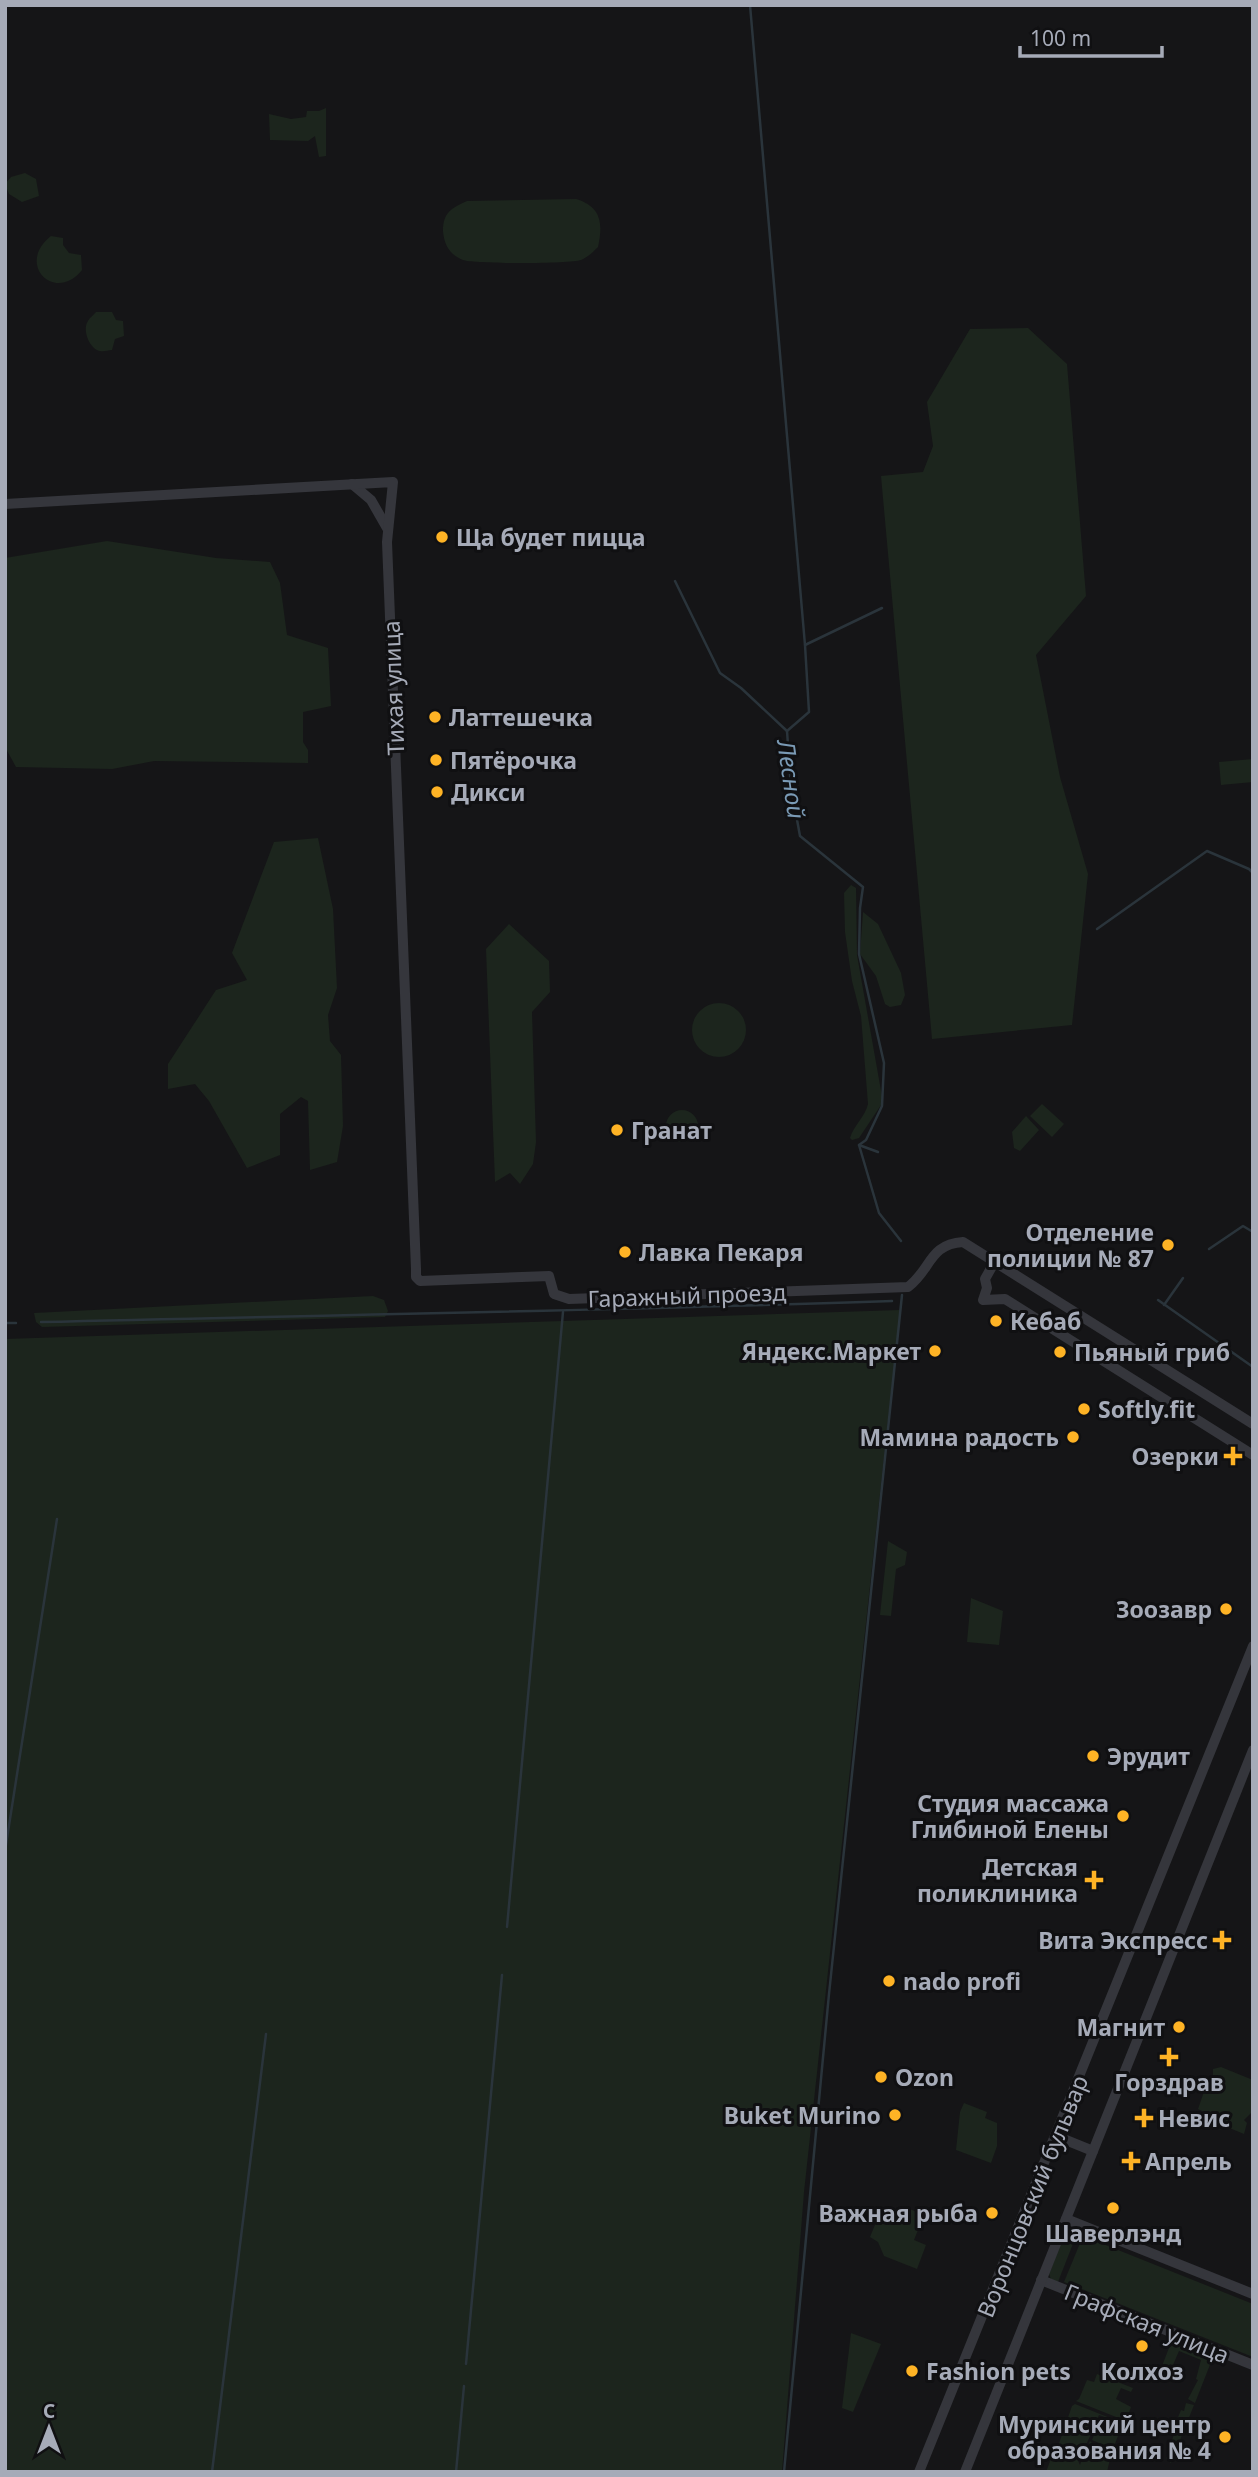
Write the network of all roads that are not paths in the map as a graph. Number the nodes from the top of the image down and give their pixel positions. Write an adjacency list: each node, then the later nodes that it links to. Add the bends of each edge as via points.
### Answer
1 (352, 484): 2 (street, Тихая улица); 3 (street, via 370,500); 3 (street, Тихая улица, via 393,482)
2 (5, 504)
3 (387, 528): 5 (street, Тихая улица, via 416,1277)
4 (994, 1263): 5 (street, Гаражный проезд, via 963,1242 937,1251 908,1287 569,1299 554,1294 549,1276); 6 (street); 7 (street, via 985,1279 983,1300 1005,1299)
5 (420, 1281)
6 (1253, 1424)
7 (1253, 1455)
8 (1253, 1646): 10 (street, Воронцовский бульвар)
9 (1253, 1750): 11 (street, Воронцовский бульвар)
10 (1056, 2136): 11 (street); 16 (street, Воронцовский бульвар)
11 (1093, 2151): 12 (street, Воронцовский бульвар)
12 (1066, 2219): 13 (street, Воронцовский бульвар); 14 (street)
13 (1041, 2280): 15 (street, Графская улица); 17 (street, Воронцовский бульвар)
14 (1253, 2294)
15 (1253, 2365)
16 (919, 2472)
17 (965, 2472)

